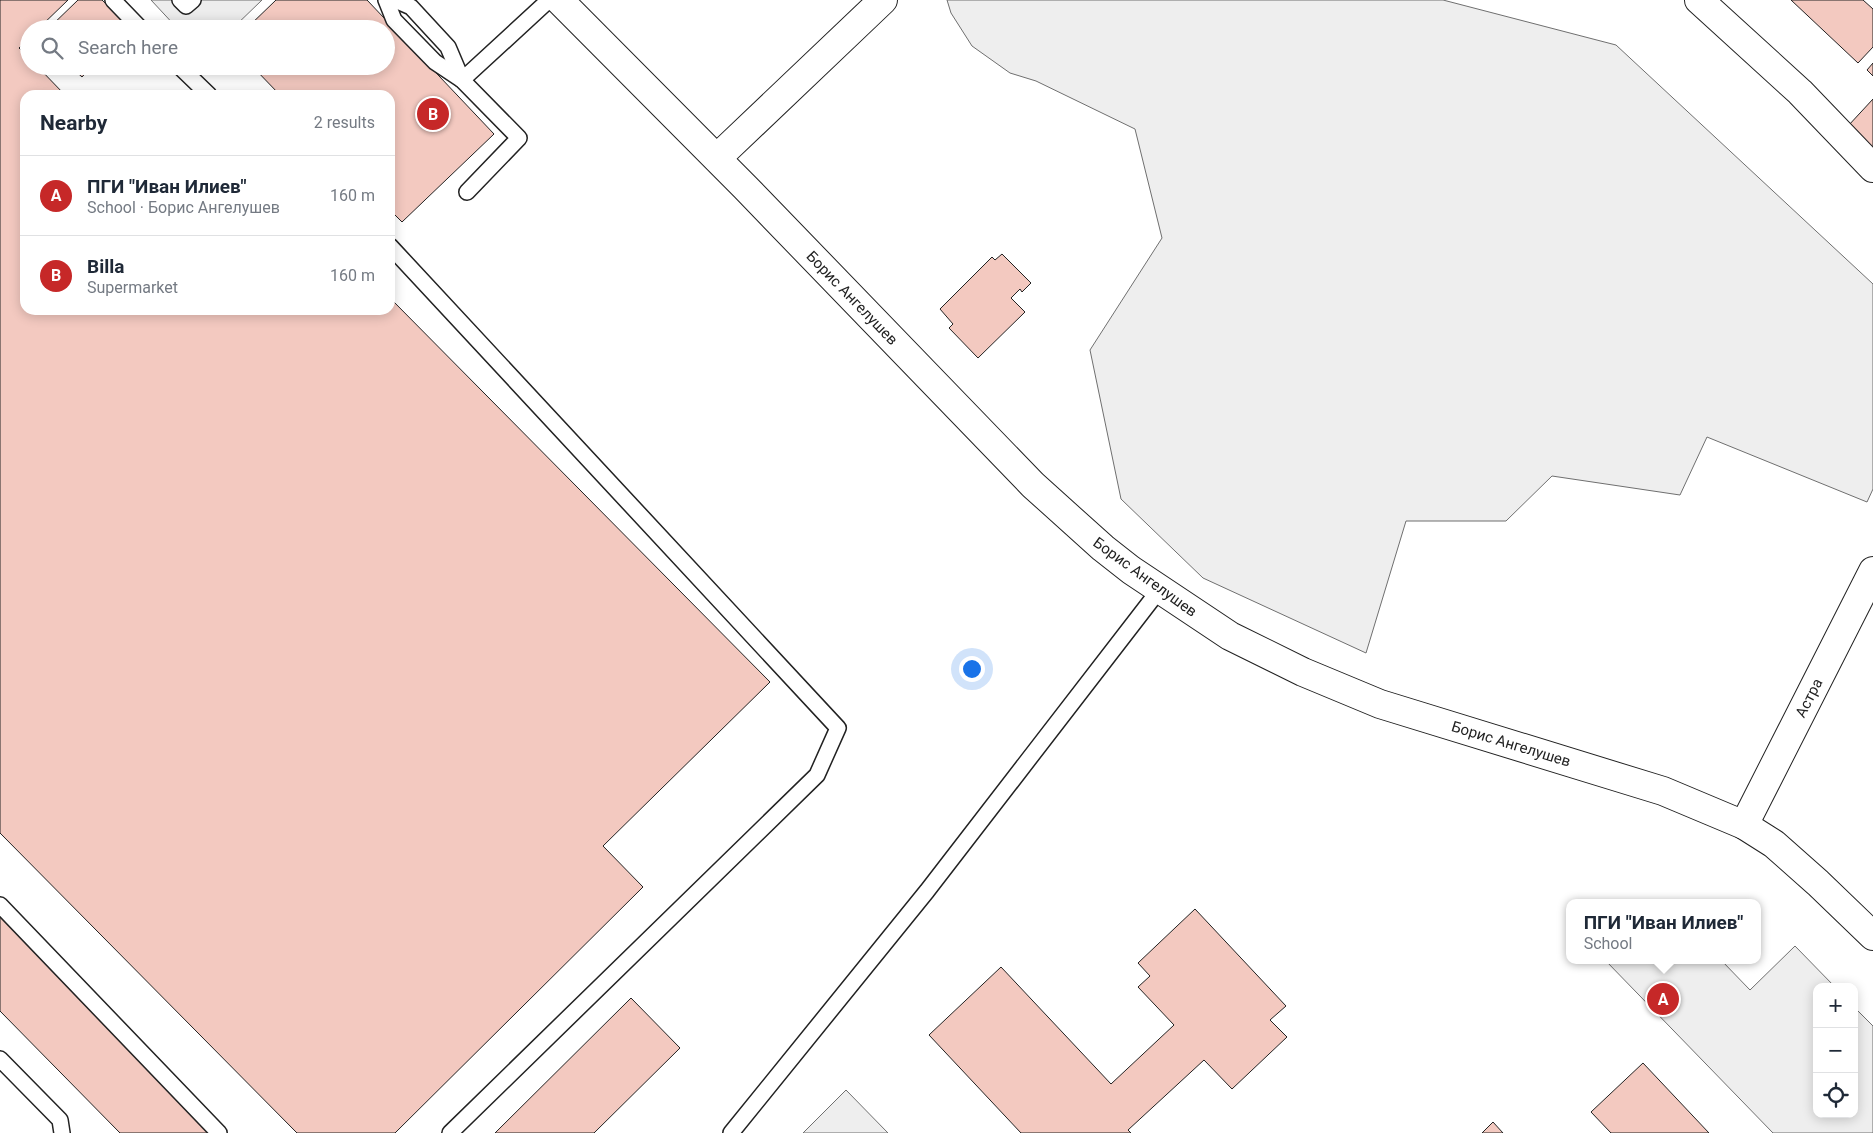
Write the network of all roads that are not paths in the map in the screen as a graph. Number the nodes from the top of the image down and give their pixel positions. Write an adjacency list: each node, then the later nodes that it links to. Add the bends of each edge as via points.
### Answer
1 (113, 0): 10 (lane)
2 (180, 0): 3 (lane, via 186,6)
3 (193, 0)
4 (386, 0): 11 (lane)
5 (395, 0): 14 (lane, via 411,7 448,46)
6 (549, 0): 14 (lane)
7 (559, 0): 16 (street, Борис Ангелушев)
8 (883, 0): 16 (street)
9 (1699, 0): 17 (street, via 1800,92)
10 (132, 20)
11 (394, 20)
12 (395, 21): 14 (lane, via 434,62)
13 (188, 75): 15 (lane)
14 (462, 80): 18 (lane, via 519,138)
15 (203, 90)
16 (717, 158): 21 (street, Борис Ангелушев, via 1033,485 1103,548)
17 (1873, 168)
18 (468, 192)
19 (395, 251): 28 (lane, via 838,728 817,775)
20 (1873, 571): 22 (street, Астра)
21 (1160, 589): 22 (street, Борис Ангелушев, via 1230,636 1303,672 1380,704 1663,792); 29 (lane, via 927,891)
22 (1744, 825): 24 (street, Борис Ангелушев, via 1774,844)
23 (0, 905): 27 (lane)
24 (1873, 936)
25 (0, 1059): 26 (lane, via 60,1120)
26 (62, 1133)
27 (219, 1133)
28 (450, 1133)
29 (731, 1133)

